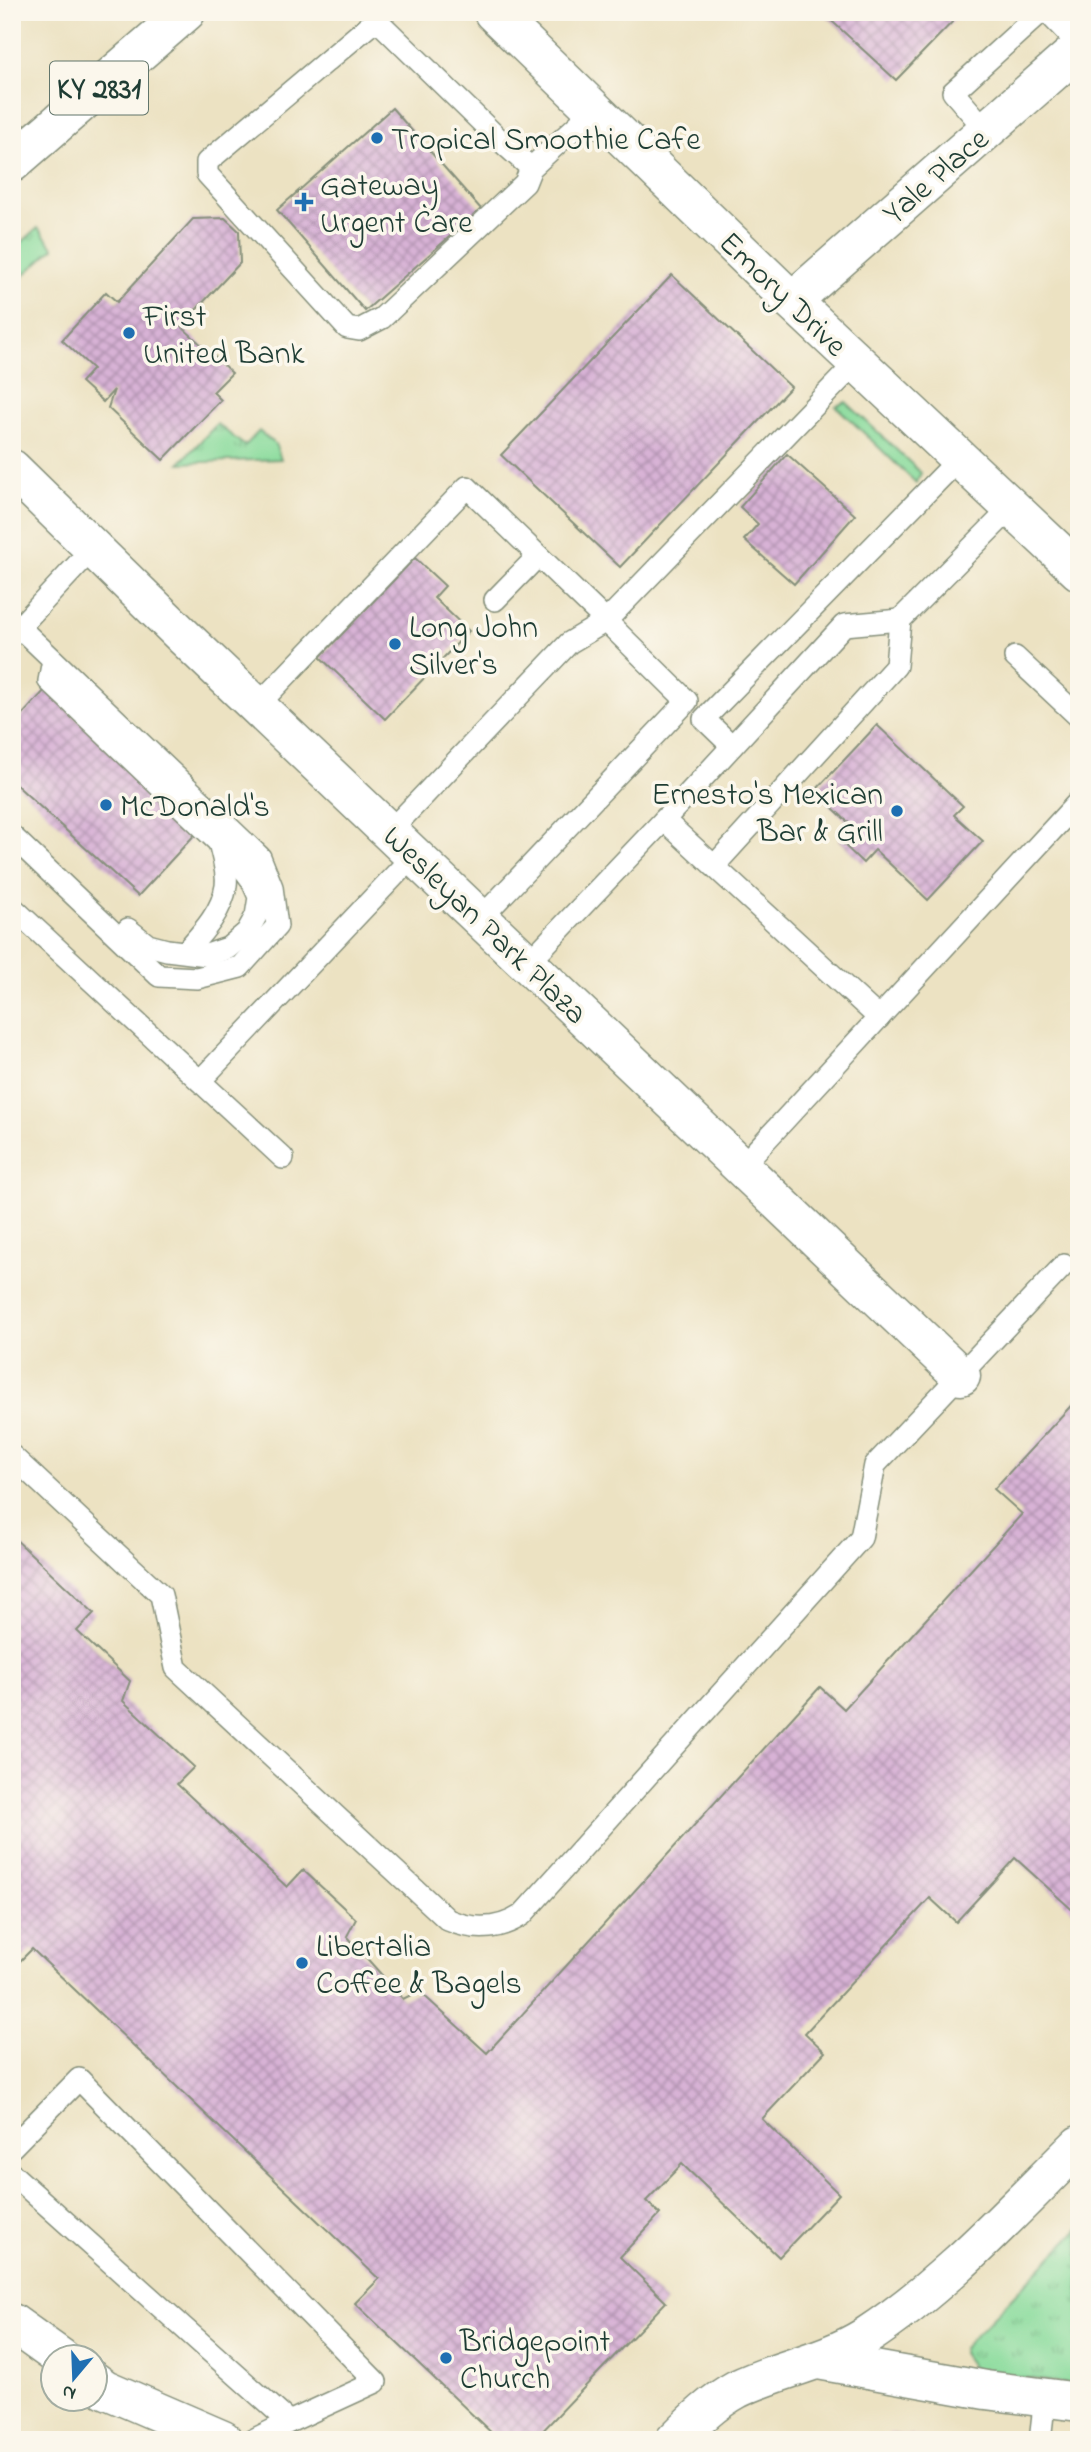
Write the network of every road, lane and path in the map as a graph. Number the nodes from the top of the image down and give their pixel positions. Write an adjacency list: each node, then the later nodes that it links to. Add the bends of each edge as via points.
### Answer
1 (186, 12): 8 (street, KY 2831)
2 (493, 12): 6 (street, Emory Drive)
3 (1041, 12): 7 (lane, via 953,92)
4 (1046, 12): 5 (lane)
5 (1079, 47): 7 (street, Yale Place)
6 (594, 110): 9 (lane); 10 (street, Emory Drive)
7 (986, 130): 10 (street, Yale Place)
8 (12, 163)
9 (531, 168): 9 (lane, via 380,23 371,24 207,162 207,174 347,328 359,330 382,318 525,183)
10 (792, 301): 11 (street, Emory Drive)
11 (856, 362): 12 (street, Emory Drive); 20 (lane)
12 (958, 458): 14 (street, Emory Drive); 27 (lane)
13 (12, 469): 15 (street, Wesleyan Park Plaza)
14 (1012, 508): 17 (street, Emory Drive); 19 (lane)
15 (93, 548): 21 (lane); 25 (street, Wesleyan Park Plaza)
16 (538, 556): 18 (lane); 20 (lane); 25 (lane, via 467,487)
17 (1079, 571)
18 (495, 600)
19 (900, 620): 28 (lane, via 844,625); 34 (lane, via 896,666)
20 (606, 621): 24 (lane); 33 (lane, via 569,643)
21 (16, 631): 23 (lane)
22 (1015, 657): 26 (lane)
23 (52, 660): 32 (lane, via 50,681); 37 (lane, via 260,857 272,887 277,926 240,967 197,978 159,976)
24 (687, 701): 27 (lane); 36 (lane)
25 (257, 706): 33 (street, Wesleyan Park Plaza)
26 (1079, 718)
27 (705, 719): 28 (lane)
28 (732, 746): 30 (lane)
29 (1079, 801): 40 (lane)
30 (664, 820): 34 (lane); 39 (lane)
31 (12, 836): 37 (lane)
32 (219, 842): 38 (lane, via 226,885 218,908); 38 (lane, via 251,879 259,897 256,916 247,932 228,948 207,955)
33 (401, 844): 36 (street, Wesleyan Park Plaza); 41 (lane)
34 (714, 866): 40 (lane)
35 (12, 907): 41 (lane)
36 (480, 919): 39 (street, Wesleyan Park Plaza)
37 (108, 927): 38 (lane, via 128,929 148,945)
38 (186, 951)
39 (527, 964): 43 (street, Wesleyan Park Plaza)
40 (879, 1018): 43 (lane)
41 (200, 1081): 42 (lane)
42 (283, 1158)
43 (741, 1167): 45 (street, Wesleyan Park Plaza)
44 (1064, 1265): 45 (lane)
45 (961, 1376): 46 (lane, via 875,1465 861,1538 523,1914 508,1925 490,1927 464,1927 448,1920 176,1668 161,1595)
46 (12, 1456)
47 (1079, 2145): 52 (street, via 940,2281 863,2338)
48 (12, 2147): 55 (lane, via 79,2078 376,2382)
49 (12, 2174): 55 (lane)
50 (12, 2323): 51 (street)
51 (42, 2344)
52 (818, 2360): 54 (street); 58 (street, via 737,2389)
53 (108, 2390): 56 (street)
54 (1062, 2400): 59 (lane)
55 (289, 2422): 57 (lane)
56 (223, 2440)
57 (253, 2440)
58 (675, 2440)
59 (1040, 2440)

